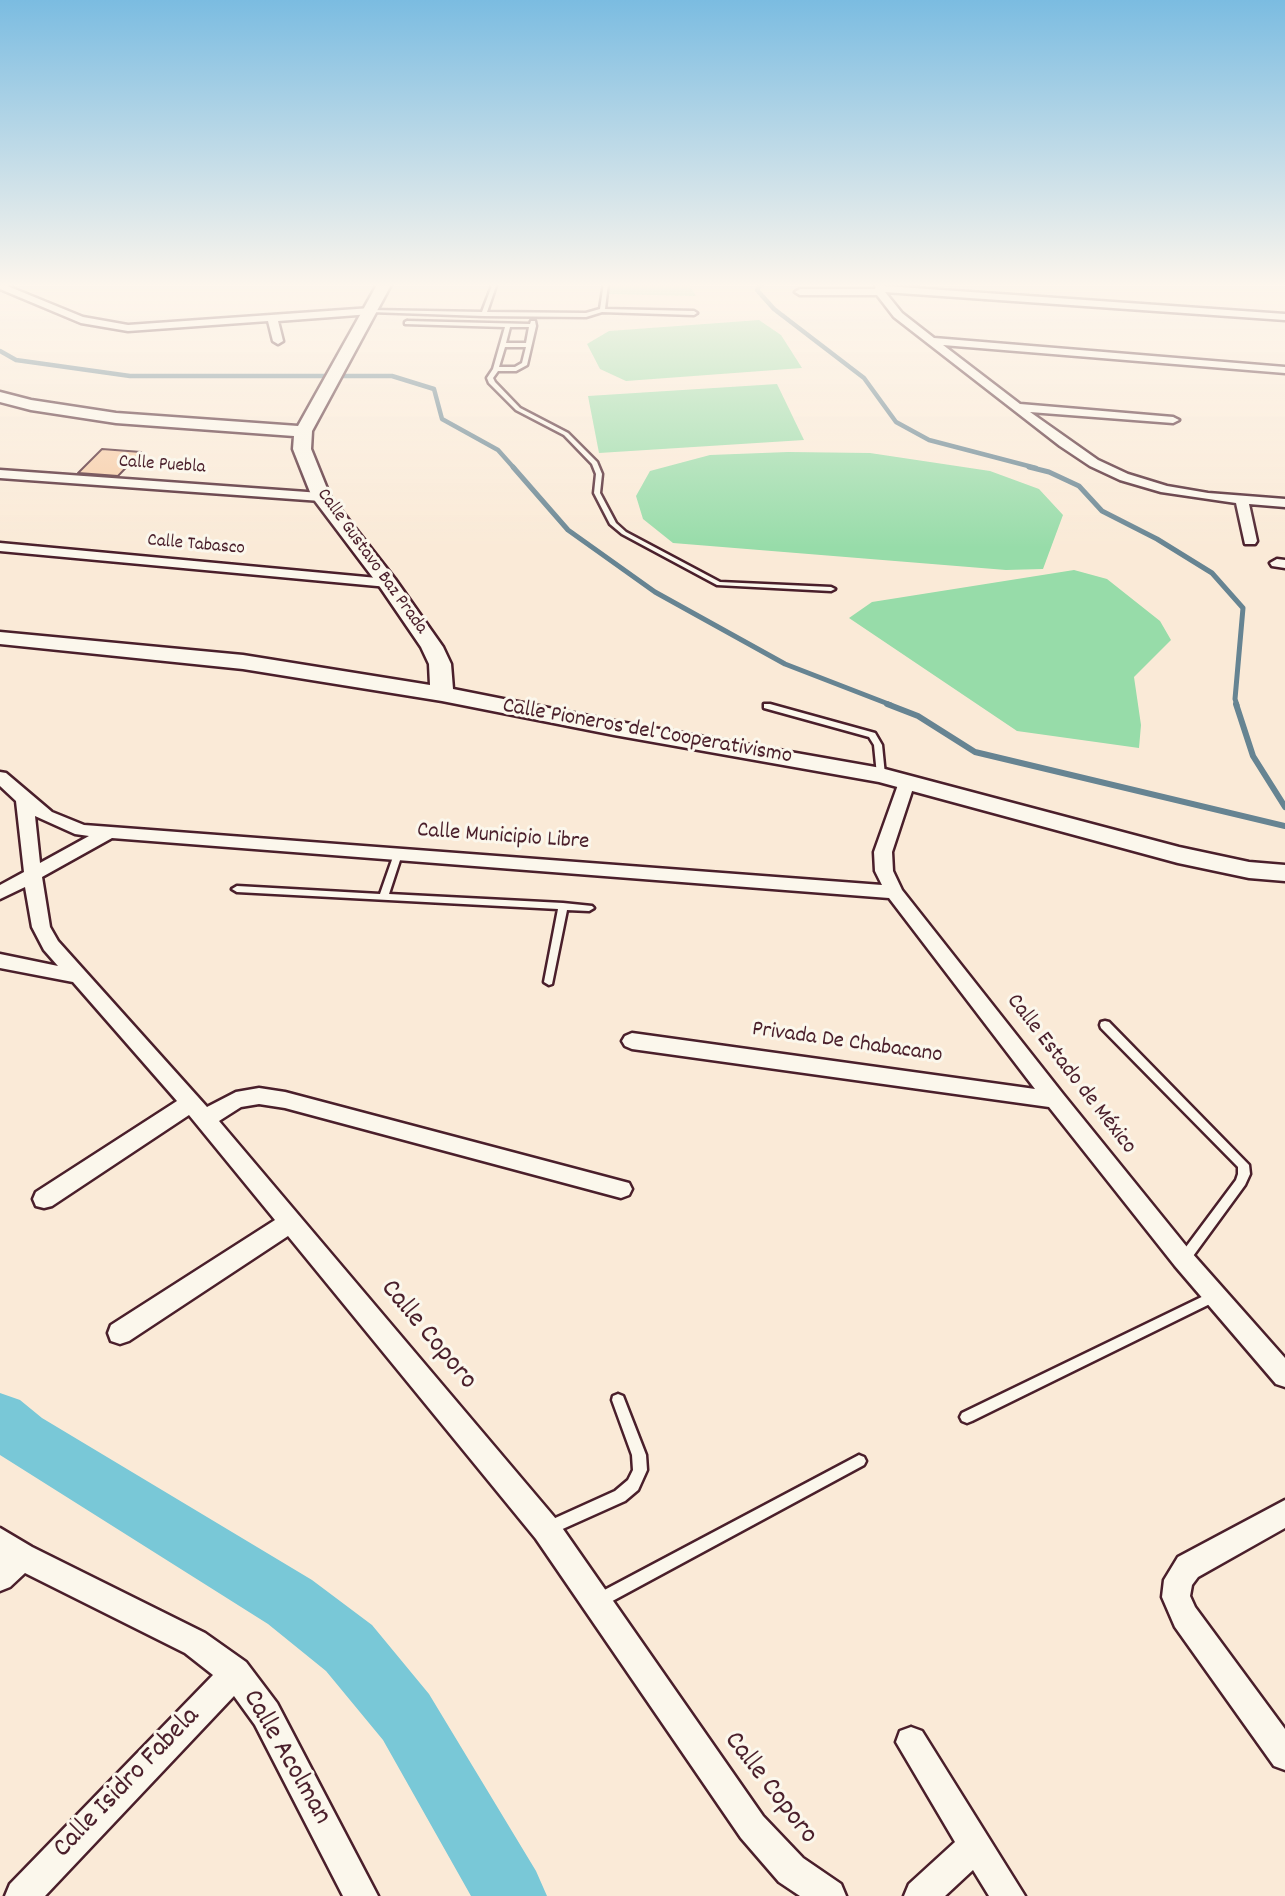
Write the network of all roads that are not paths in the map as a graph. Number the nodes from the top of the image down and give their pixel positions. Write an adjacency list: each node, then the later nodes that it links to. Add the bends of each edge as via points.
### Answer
1 (336, 371): 7 (street)
2 (494, 371): 15 (lane, via 492,383 518,409 566,434 594,463 599,474 597,493 613,524 624,533 719,584)
3 (971, 371): 5 (street)
4 (0, 397): 7 (street, via 116,418)
5 (1016, 407): 6 (street); 10 (street, via 1094,463 1124,477 1165,489)
6 (1172, 420)
7 (303, 431): 9 (street, Calle Gustavo Baz Prada, via 302,449)
8 (0, 474): 9 (street, Calle Puebla)
9 (321, 497): 14 (street, Calle Gustavo Baz Prada)
10 (1242, 499): 11 (street); 12 (street)
11 (1285, 503)
12 (1250, 541)
13 (0, 547): 14 (street, Calle Tabasco)
14 (388, 583): 17 (street, Calle Gustavo Baz Prada, via 432,647 440,664)
15 (831, 589)
16 (0, 638): 17 (street, Calle Pioneros del Cooperativismo, via 243,662)
17 (442, 694): 19 (street, Calle Pioneros del Cooperativismo)
18 (767, 706): 19 (lane, via 872,735 878,745)
19 (881, 775): 21 (street, Calle Pioneros del Cooperativismo)
20 (0, 777): 22 (street)
21 (907, 782): 25 (street, Calle Pioneros del Cooperativismo, via 1178,855); 28 (street, Calle Estado de México, via 883,852 884,871)
22 (24, 800): 23 (street, via 63,825); 26 (street, Calle Coporo)
23 (109, 832): 24 (street, Calle Municipio Libre); 26 (street)
24 (398, 854): 28 (street, Calle Municipio Libre); 30 (lane)
25 (1285, 873)
26 (34, 874): 29 (street); 34 (street, Calle Coporo, via 41,927)
27 (237, 890): 30 (lane)
28 (894, 892): 38 (street, Calle Estado de México)
29 (0, 893)
30 (384, 896): 31 (lane)
31 (563, 906): 32 (lane); 35 (lane)
32 (589, 908)
33 (0, 961): 34 (street)
34 (76, 976): 39 (street, Calle Coporo)
35 (549, 982)
36 (1105, 1025): 43 (lane, via 1243,1165 1241,1182)
37 (632, 1041): 38 (street, Privada De Chabacano)
38 (1055, 1100): 43 (street, Calle Estado de México)
39 (198, 1111): 40 (street, via 259,1096 285,1100); 41 (street); 42 (street, Calle Coporo)
40 (621, 1189)
41 (44, 1199)
42 (291, 1222): 45 (street); 51 (street, Calle Coporo)
43 (1183, 1259): 44 (street, Calle Estado de México)
44 (1214, 1296): 46 (street, Calle Estado de México); 48 (lane)
45 (120, 1333)
46 (1285, 1376)
47 (618, 1400): 51 (lane, via 639,1455 633,1485 620,1496)
48 (967, 1417)
49 (859, 1461): 54 (lane)
50 (1285, 1513): 57 (street, via 1188,1567 1178,1580 1176,1597 1185,1617)
51 (546, 1529): 54 (street, Calle Coporo)
52 (11, 1549): 53 (street); 55 (street, Calle Acolman, via 195,1643)
53 (0, 1577)
54 (597, 1602): 61 (street, Calle Coporo, via 752,1827 791,1870)
55 (235, 1673): 59 (street, Calle Isidro Fabela); 60 (street, Calle Acolman, via 267,1714)
56 (911, 1742): 58 (street)
57 (1285, 1755)
58 (976, 1845): 62 (street); 63 (street)
59 (22, 1896)
60 (361, 1896)
61 (829, 1896)
62 (921, 1896)
63 (1008, 1896)

